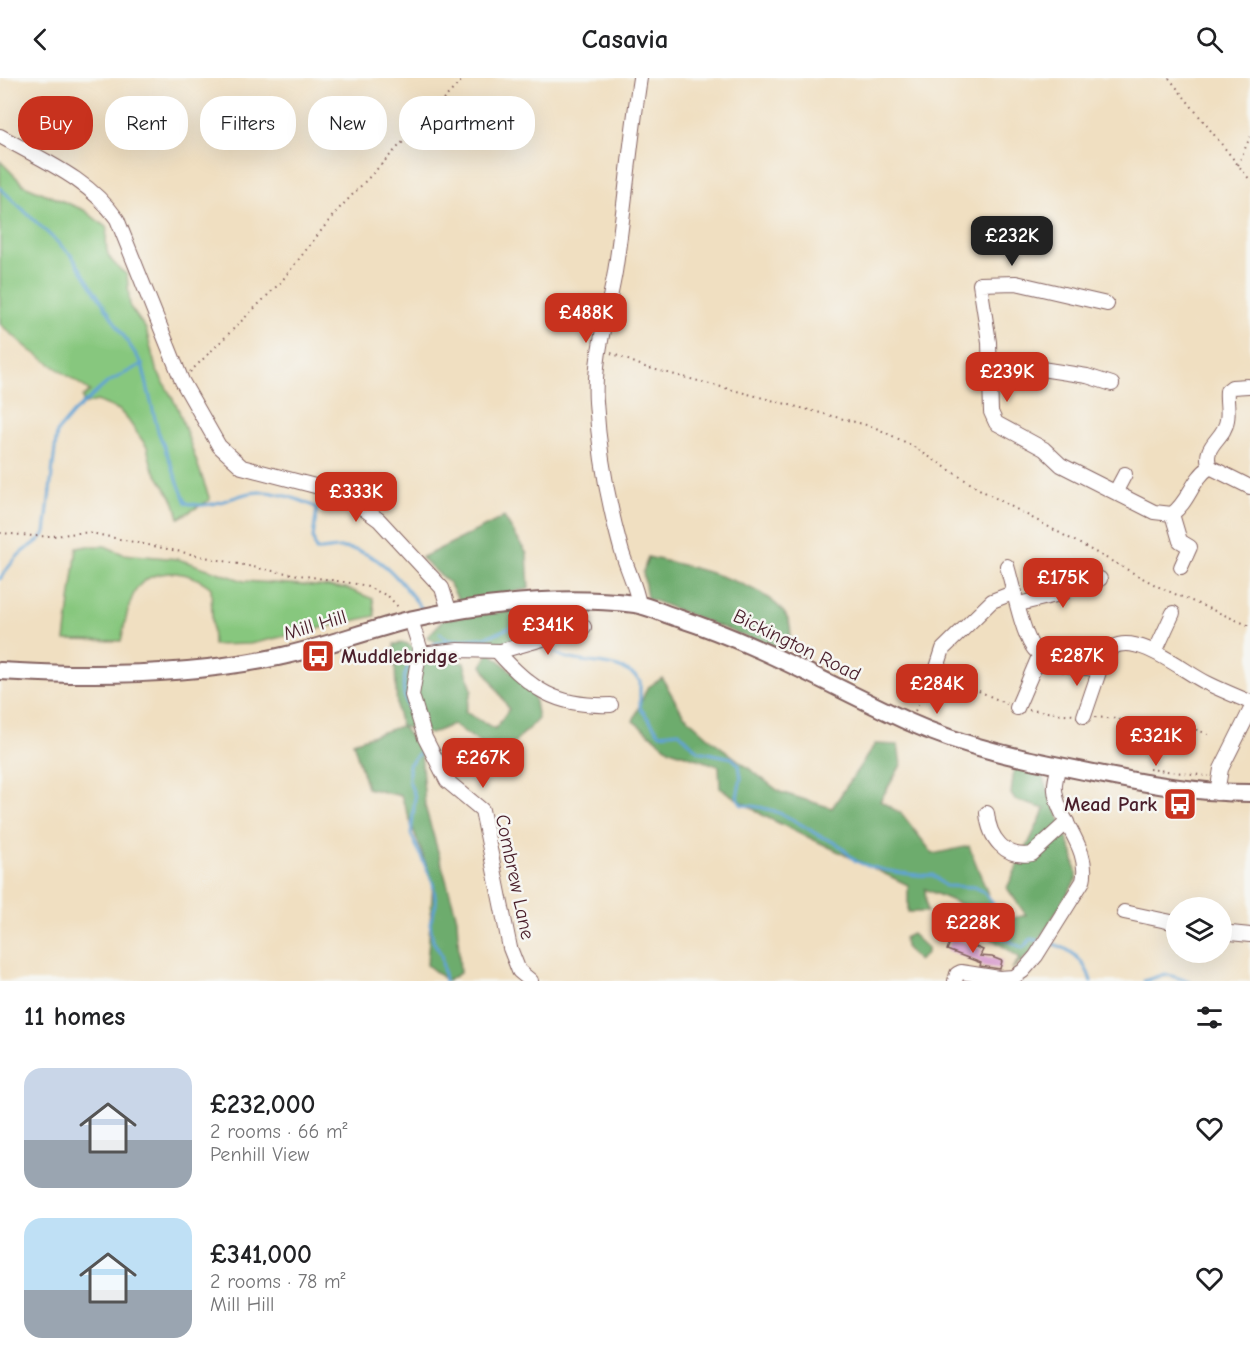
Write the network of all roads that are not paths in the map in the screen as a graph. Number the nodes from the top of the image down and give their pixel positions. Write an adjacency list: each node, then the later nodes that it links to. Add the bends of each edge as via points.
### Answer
1 (640, 78): 16 (street, via 628,192 595,399 602,472)
2 (0, 136): 17 (street, via 87,185 104,200 117,219 182,381 219,446 242,467 342,493 379,520 442,588)
3 (1107, 304): 4 (street, via 1016,283 980,284)
4 (992, 371): 5 (street, via 1022,366); 10 (street, via 991,412 996,423 1044,449 1061,465)
5 (1112, 384)
6 (1248, 386): 7 (street, via 1227,391 1227,420 1224,431 1212,441 1207,460)
7 (1210, 467): 9 (street); 11 (street, via 1198,475 1179,509)
8 (1125, 474): 10 (street)
9 (1250, 487)
10 (1116, 491): 11 (street, via 1154,512)
11 (1172, 514): 13 (street, via 1180,541 1190,547)
12 (1007, 566): 15 (street)
13 (1181, 567)
14 (1100, 579): 15 (street, via 1073,571 1064,593)
15 (1017, 598): 24 (street, via 1031,645); 27 (street, via 992,601 943,649)
16 (639, 605): 17 (main road, Mill Hill, via 570,599 516,601); 33 (main road, Bickington Road, via 718,630 959,742)
17 (450, 613): 19 (main road, Mill Hill)
18 (1173, 613): 22 (street)
19 (411, 620): 23 (street, Combrew Lane); 26 (main road, Mill Hill, via 280,657 215,668 101,675)
20 (584, 627): 21 (street, via 528,646)
21 (497, 651): 23 (street); 29 (street, via 538,691 575,703)
22 (1155, 652): 25 (street, via 1118,644); 28 (street, via 1206,683)
23 (420, 654): 42 (street, Combrew Lane, via 412,695 425,738 447,782 478,805 485,817 510,948 519,972)
24 (1040, 654): 25 (street, via 1080,668); 30 (street)
25 (1100, 669): 32 (street)
26 (0, 671)
27 (936, 671)
28 (1250, 702)
29 (610, 705)
30 (1017, 708)
31 (1250, 711): 34 (street, via 1221,769)
32 (1084, 716)
33 (1059, 766): 34 (main road, Bickington Road); 37 (street, via 1054,789)
34 (1218, 786): 35 (main road, Bickington Road)
35 (1250, 793)
36 (987, 813): 37 (street, via 992,838 1024,856 1041,848)
37 (1067, 822): 43 (street, via 1085,872 1074,897 1036,956 1014,977 961,972)
38 (1120, 911): 39 (street)
39 (1166, 921)
40 (1232, 933): 41 (street)
41 (1250, 935)
42 (531, 981)
43 (955, 981)

